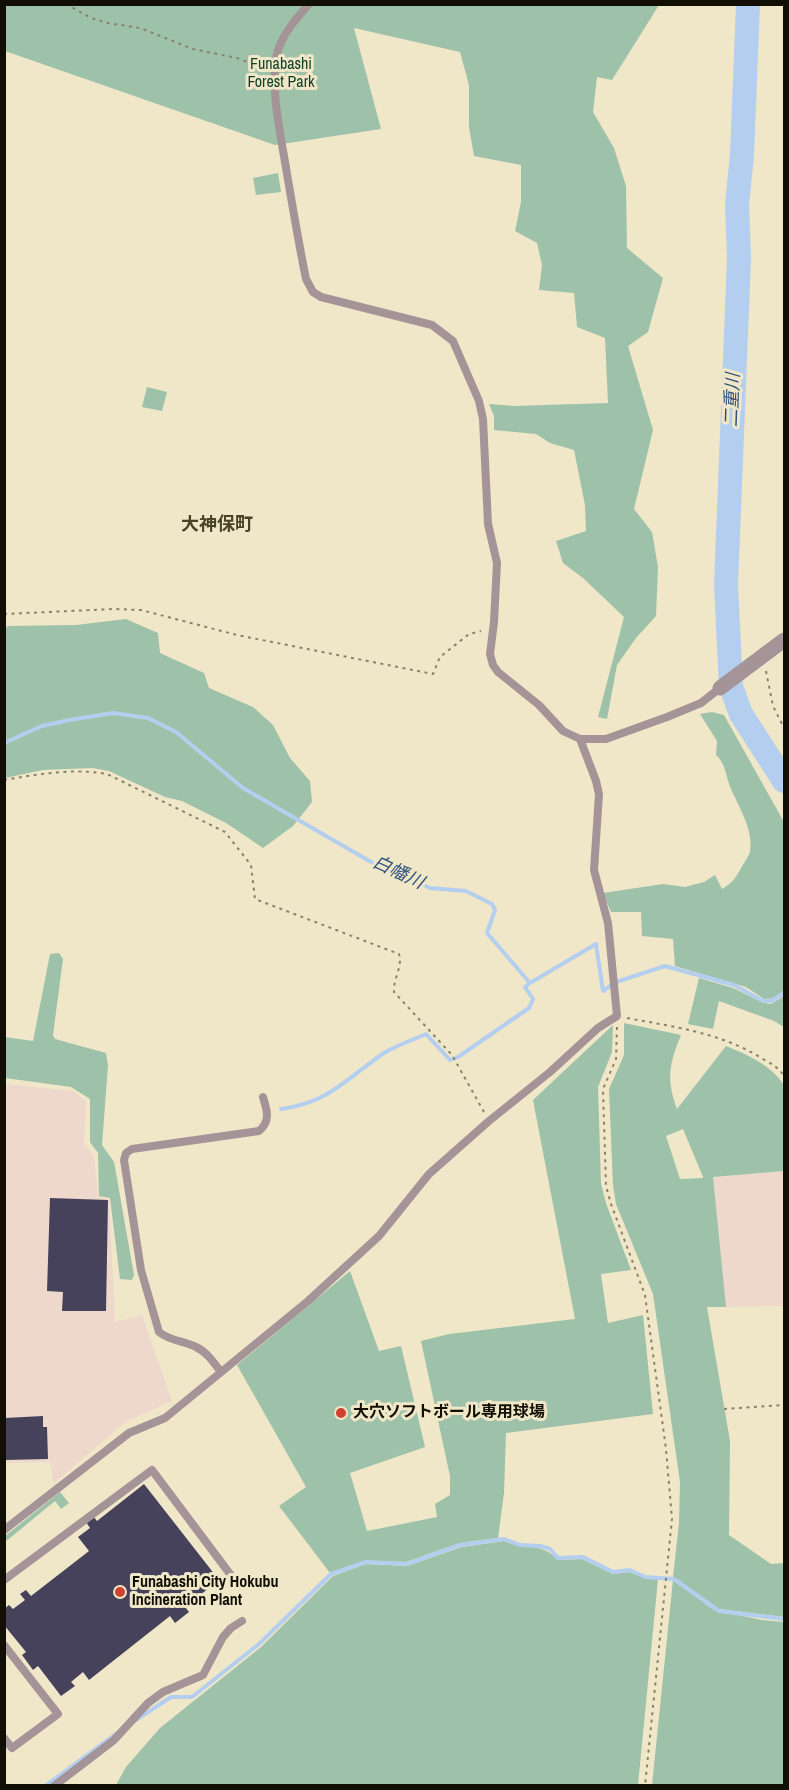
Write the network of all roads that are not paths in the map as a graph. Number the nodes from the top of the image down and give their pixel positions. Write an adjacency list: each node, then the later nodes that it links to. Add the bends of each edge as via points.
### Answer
1 (309, 4): 4 (lane, via 278,50 276,73 283,148 309,287 321,297 432,325 453,341 483,419 488,524 497,563 490,654 493,665 563,731)
2 (784, 640): 3 (street)
3 (720, 688): 4 (lane, via 700,703 667,717 606,739)
4 (580, 739): 6 (lane, via 598,794 594,870 608,923 617,1016 598,1028 429,1174 379,1236 334,1279)
5 (263, 1097): 6 (lane, via 267,1117 259,1131 132,1149 124,1160 141,1270 159,1332 206,1353)
6 (221, 1372): 7 (lane, via 165,1418 129,1432)
7 (4, 1530)
8 (232, 1578): 9 (lane, via 152,1470)
9 (4, 1580)
10 (242, 1621): 13 (lane, via 223,1637 203,1675 148,1703 114,1740)
11 (4, 1645): 12 (lane, via 58,1714 12,1748)
12 (4, 1738)
13 (54, 1785)

